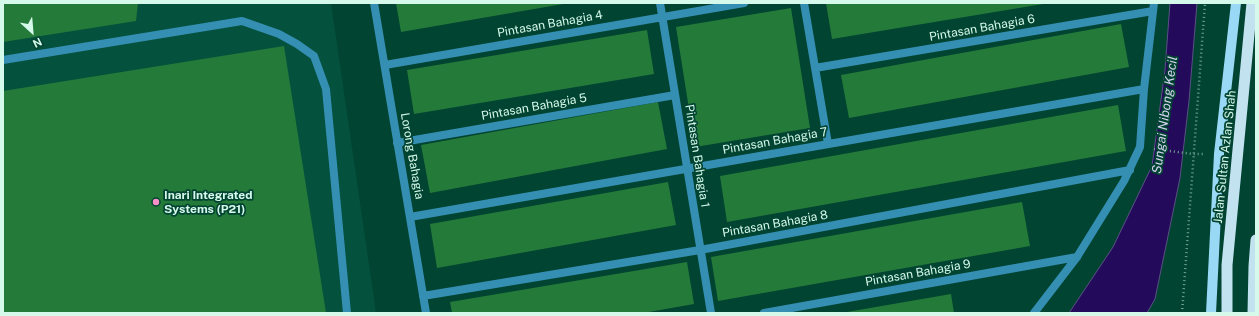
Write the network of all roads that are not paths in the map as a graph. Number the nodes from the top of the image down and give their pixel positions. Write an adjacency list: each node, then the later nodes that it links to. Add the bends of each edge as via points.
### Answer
1 (374, 3): 10 (street, Lorong Bahagia)
2 (660, 3): 8 (street, Pintasan Bahagia 1)
3 (744, 3): 8 (street, Pintasan Bahagia 4)
4 (804, 3): 11 (street)
5 (1236, 3): 22 (main road, Jalan Sultan Azlan Shah, via 1219,154)
6 (1252, 3): 31 (highway, Jalan Sultan Azlan Shah, via 1227,265)
7 (1153, 7): 11 (street, Pintasan Bahagia 6); 12 (street)
8 (662, 17): 10 (street, Pintasan Bahagia 4); 13 (street, Pintasan Bahagia 1)
9 (3, 60): 24 (street, via 242,21 279,34 314,56 326,89)
10 (385, 65): 14 (street, Lorong Bahagia)
11 (815, 68): 15 (street)
12 (1144, 89): 15 (street, Pintasan Bahagia 7); 17 (street, via 1140,147)
13 (675, 95): 14 (street, Pintasan Bahagia 5); 16 (street, Pintasan Bahagia 1)
14 (397, 143): 18 (street, Lorong Bahagia)
15 (828, 144): 16 (street, Pintasan Bahagia 7)
16 (687, 168): 18 (street, Pintasan Bahagia 7); 20 (street, Pintasan Bahagia 1)
17 (1130, 170): 20 (street, Pintasan Bahagia 8); 21 (street)
18 (410, 217): 23 (street, Lorong Bahagia)
19 (1256, 240): 32 (highway)
20 (700, 250): 23 (street, Pintasan Bahagia 8); 26 (street, Pintasan Bahagia 1)
21 (1077, 258): 27 (street, Pintasan Bahagia 9); 28 (street)
22 (1212, 294): 29 (main road); 30 (main road, Jalan Sultan Azlan Shah)
23 (423, 296): 25 (street, Lorong Bahagia)
24 (347, 313)
25 (426, 313)
26 (711, 313)
27 (764, 313)
28 (1034, 313)
29 (1207, 313)
30 (1211, 313)
31 (1227, 313)
32 (1253, 313)

